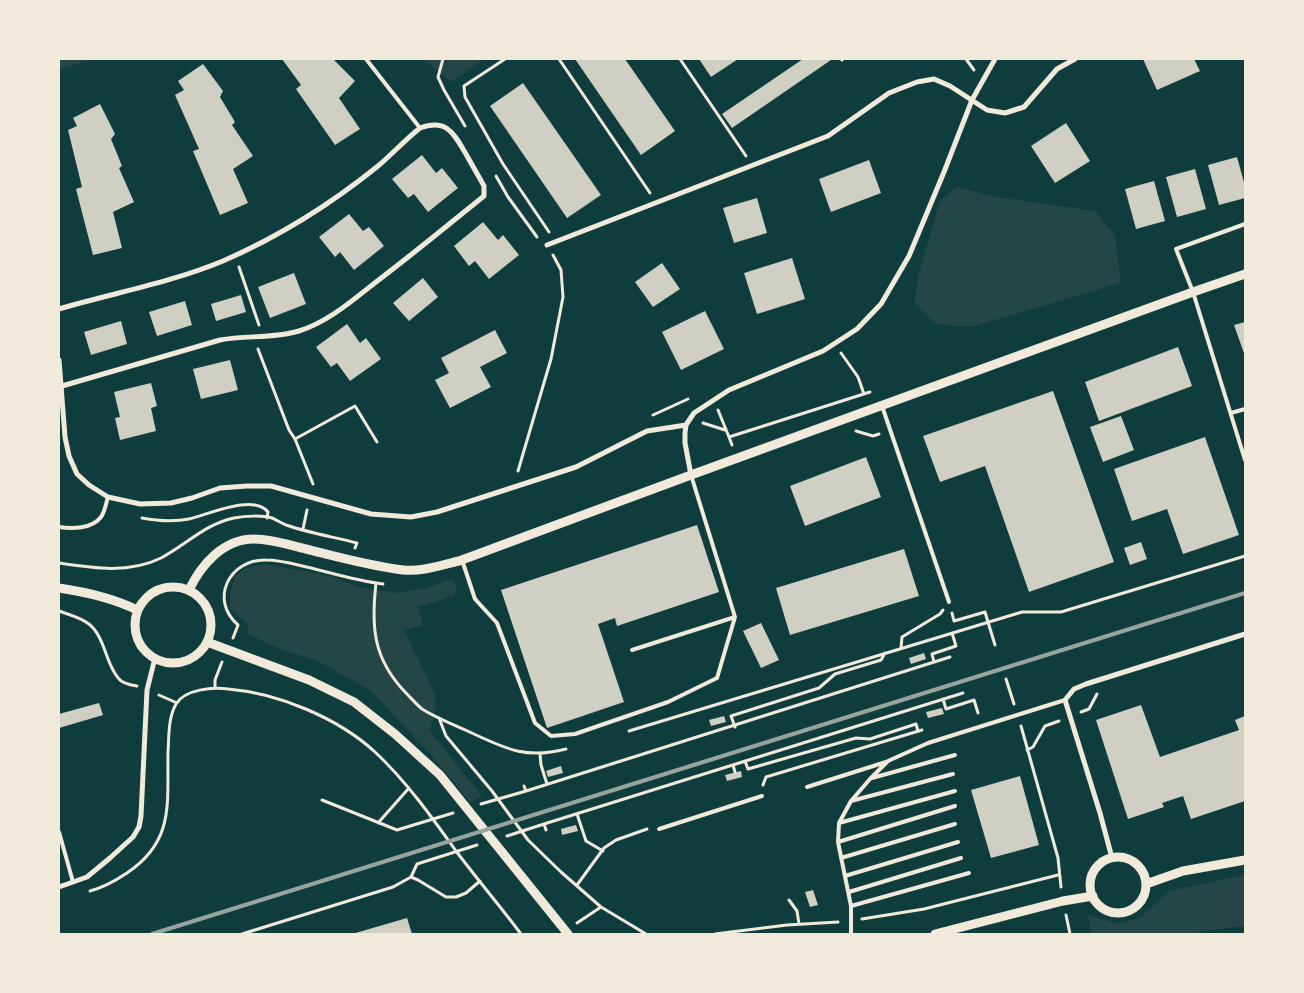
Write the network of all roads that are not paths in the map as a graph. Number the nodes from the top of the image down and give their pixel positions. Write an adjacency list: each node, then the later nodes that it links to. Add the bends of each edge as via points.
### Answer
1 (366, 59): 5 (lane)
2 (995, 59): 4 (street)
3 (1075, 59): 4 (street, via 1056,69 1024,106 1005,113 986,110)
4 (972, 100): 7 (street, via 934,79 917,82 890,93 828,136); 16 (street, via 909,256 881,304 857,329 823,351 728,390 694,412)
5 (420, 128): 10 (street, via 378,166 277,234 222,261 164,281); 12 (street, via 436,124 453,132 484,186 484,196 336,312 300,330 203,344)
6 (1245, 224): 9 (lane, via 1176,249)
7 (547, 245)
8 (1245, 274): 9 (street)
9 (1193, 292): 13 (street); 15 (lane)
10 (59, 309)
11 (59, 360): 12 (street)
12 (62, 386): 19 (street, via 69,456 77,474)
13 (882, 406): 18 (street); 24 (lane)
14 (1245, 409): 15 (lane)
15 (1231, 413): 17 (lane)
16 (686, 425): 18 (street, via 684,443); 19 (street, via 647,431 576,467 437,512 411,517 371,514 271,486 220,488 171,502 140,504)
17 (1245, 460)
18 (691, 474): 21 (street); 26 (lane)
19 (108, 497): 20 (lane, via 102,516 93,524 71,529)
20 (59, 527)
21 (462, 560): 23 (street, via 420,570 404,570 278,541 253,539 238,542 208,560); 26 (lane, via 475,599 497,622 535,723 551,736 575,734 668,702 717,678)
22 (59, 588): 25 (street, via 87,593)
23 (189, 590): 25 (street, via 174,586 159,589 146,597); 28 (street, via 201,599 209,612 211,628)
24 (949, 602)
25 (137, 610): 30 (street, via 136,638)
26 (736, 617): 29 (lane)
27 (1245, 634): 31 (street, via 1086,684 1074,689)
28 (206, 642): 30 (street, via 197,654 184,661 169,663); 59 (street, via 309,680 354,702 395,734 440,775)
29 (632, 650)
30 (155, 658): 53 (street, via 147,690 138,826 133,837 110,858 87,877)
31 (1064, 700): 33 (lane, via 928,743); 49 (street)
32 (955, 755): 35 (lane)
33 (888, 761): 35 (lane); 36 (lane)
34 (953, 774): 39 (lane)
35 (870, 779): 39 (lane)
36 (807, 787)
37 (955, 791): 41 (lane)
38 (761, 794): 43 (lane)
39 (851, 801): 41 (lane)
40 (955, 806): 45 (lane)
41 (839, 823): 45 (lane)
42 (955, 824): 47 (lane)
43 (659, 829)
44 (59, 832): 53 (lane)
45 (838, 842): 47 (lane)
46 (958, 842): 52 (lane)
47 (841, 858): 52 (lane)
48 (962, 858): 56 (lane)
49 (1112, 858): 54 (street, via 1124,858 1135,863 1143,872); 57 (street, via 1100,864 1092,876)
50 (1245, 860): 54 (street, via 1183,871)
51 (969, 874): 58 (lane)
52 (845, 876): 56 (lane)
53 (73, 882): 55 (street)
54 (1146, 884): 57 (street, via 1138,905 1125,912 1103,908)
55 (59, 887)
56 (849, 892): 58 (lane)
57 (1093, 896): 61 (street)
58 (851, 906): 60 (lane)
59 (567, 933)
60 (851, 934)
61 (934, 934)

